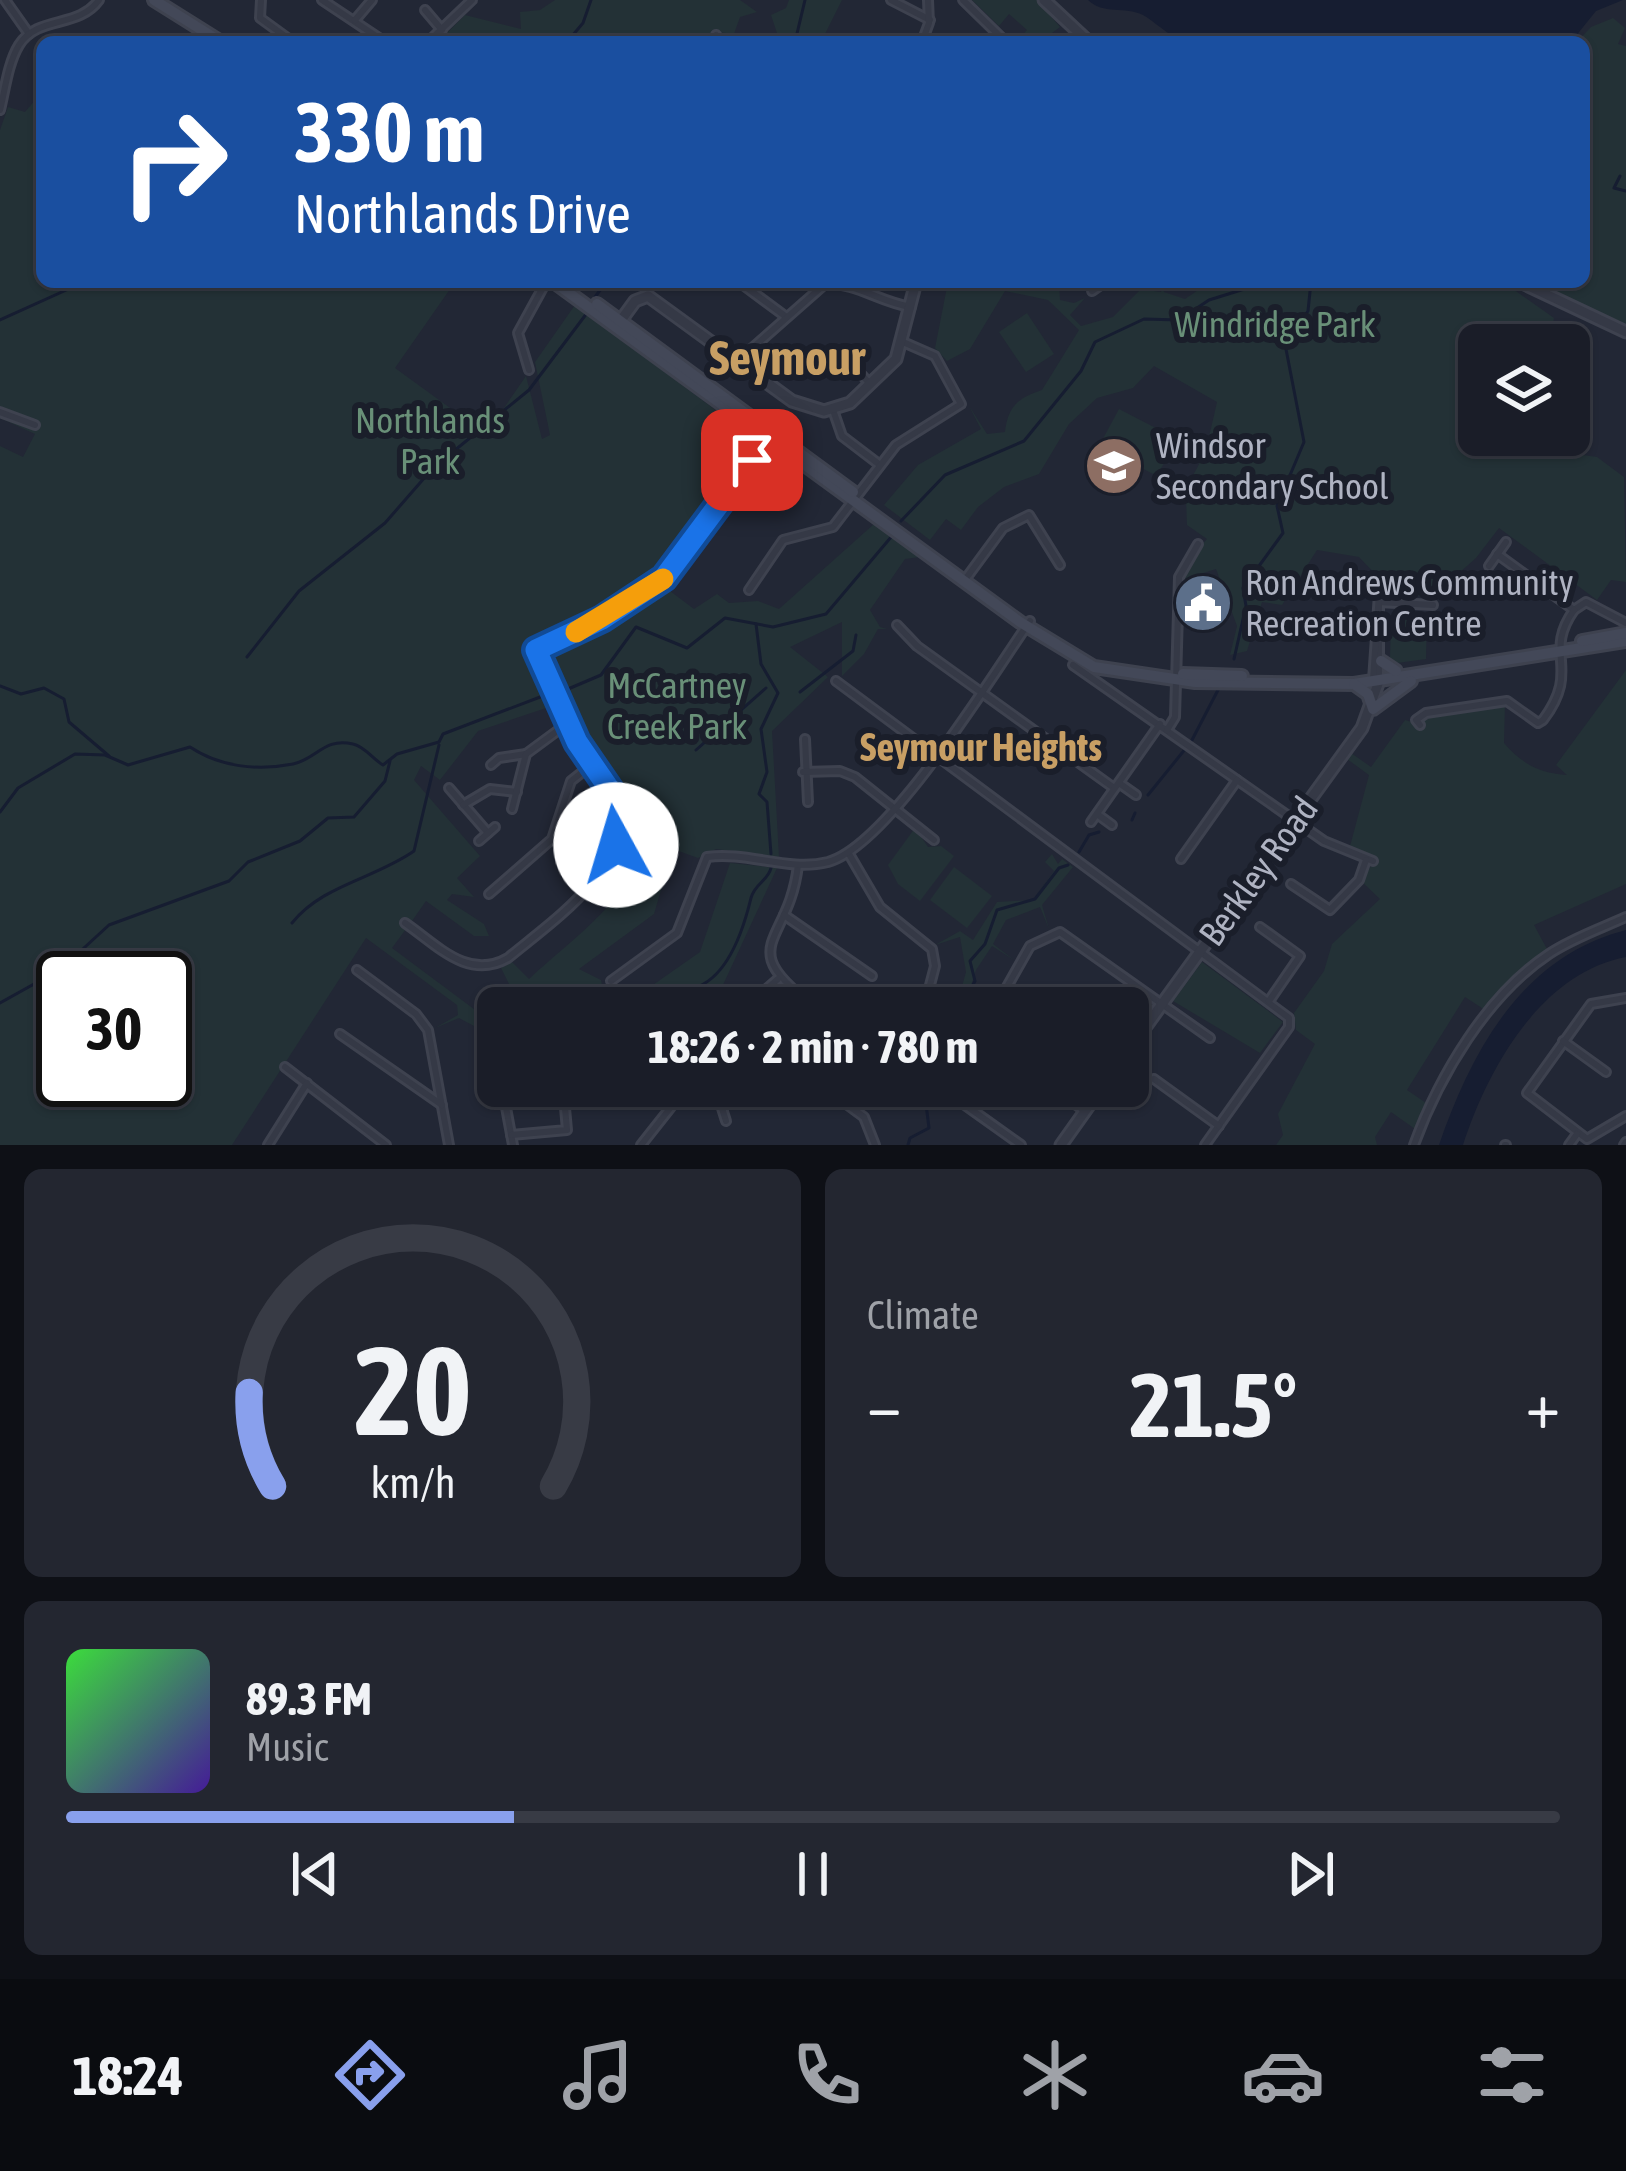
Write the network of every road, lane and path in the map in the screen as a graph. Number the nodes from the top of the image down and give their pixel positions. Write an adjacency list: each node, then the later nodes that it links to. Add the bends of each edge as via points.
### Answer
1 (5, 0): 18 (street)
2 (99, 0): 18 (street, via 81,19)
3 (142, 0): 19 (main road)
4 (154, 0): 20 (main road)
5 (261, 0): 21 (street, via 260,18)
6 (322, 0): 15 (street)
7 (372, 0): 15 (street)
8 (472, 0): 16 (street)
9 (891, 0): 14 (street)
10 (928, 0): 14 (street)
11 (963, 0): 26 (street)
12 (1044, 0): 27 (street)
13 (425, 10): 16 (street)
14 (929, 20): 25 (street)
15 (355, 21): 17 (street)
16 (442, 30): 24 (street)
17 (374, 33): 22 (street); 23 (street)
18 (29, 34): 28 (street, via 15,52)
19 (199, 36)
20 (211, 36)
21 (285, 36)
22 (371, 36)
23 (378, 36)
24 (435, 36)
25 (924, 36)
26 (1000, 36)
27 (1083, 36)
28 (0, 110)
29 (546, 288): 46 (street, via 518,333)
30 (560, 288): 41 (main road)
31 (573, 288): 41 (main road)
32 (747, 288): 40 (street)
33 (820, 288): 40 (street)
34 (860, 288): 39 (street)
35 (915, 288): 39 (street)
36 (1096, 288): 38 (street)
37 (1533, 288): 42 (street)
38 (1092, 291)
39 (910, 308): 43 (street)
40 (784, 316): 45 (street)
41 (618, 324): 45 (street, via 648,296); 51 (main road)
42 (1626, 332)
43 (903, 342): 47 (street); 54 (street, via 935,356 961,404 904,436)
44 (840, 351): 47 (street)
45 (740, 359): 48 (street, via 801,406)
46 (529, 370)
47 (871, 385): 48 (street)
48 (833, 410): 54 (street, via 842,436)
49 (0, 412): 50 (street)
50 (35, 425)
51 (775, 440): 52 (street); 53 (main road); 55 (main road)
52 (763, 455): 53 (main road); 79 (street, via 740,470 664,578 536,650)
53 (794, 458): 55 (main road)
54 (880, 465): 55 (street)
55 (856, 499): 61 (main road); 62 (street, via 829,530 783,540)
56 (1506, 542): 58 (street)
57 (1198, 544): 74 (street, via 1179,578)
58 (1497, 554): 60 (street); 65 (street)
59 (1060, 565): 61 (street, via 1029,515 1003,528)
60 (1489, 566)
61 (966, 578): 67 (main road)
62 (748, 590)
63 (1379, 598): 64 (street); 73 (street, Berkley Road); 73 (street, Berkley Road)
64 (1433, 605)
65 (1574, 610): 66 (street, via 1586,602); 70 (street, via 1559,633)
66 (1626, 623)
67 (1028, 624): 74 (main road, via 1094,667); 77 (street)
68 (897, 625): 77 (street)
69 (1626, 637): 70 (main road)
70 (1560, 648): 72 (main road); 73 (main road); 80 (street, via 1562,692 1538,723 1502,701 1426,713 1415,720)
71 (1073, 665): 81 (street)
72 (1431, 673): 73 (main road); 78 (main road)
73 (1377, 676): 74 (main road); 76 (main road); 78 (street, Berkley Road)
74 (1176, 677): 76 (main road); 81 (street, via 1175,717)
75 (836, 681): 84 (street)
76 (1354, 684): 78 (main road)
77 (982, 691): 84 (street); 89 (street)
78 (1373, 709): 98 (street, Berkley Road)
79 (568, 723): 83 (street); 86 (street)
80 (1420, 725)
81 (1164, 727): 88 (street); 89 (street)
82 (805, 739): 87 (street)
83 (526, 754): 85 (street); 91 (street)
84 (934, 756): 95 (street); 112 (street)
85 (491, 765)
86 (591, 766): 107 (street, via 571,781 552,839); 110 (street, via 621,806 614,855 508,958 468,965)
87 (803, 772): 93 (street); 95 (street, via 849,774)
88 (1238, 780): 98 (street); 104 (street)
89 (1116, 785): 92 (street); 97 (street)
90 (449, 788): 94 (street)
91 (517, 792): 94 (street, via 490,789); 96 (street)
92 (1136, 795)
93 (808, 802)
94 (463, 806): 102 (street, via 491,830)
95 (895, 806): 101 (street); 103 (street)
96 (512, 809)
97 (1097, 814): 99 (street); 100 (street)
98 (1295, 821): 106 (street, via 1370,860 1330,910); 112 (street, Berkley Road)
99 (1091, 822)
100 (1112, 825)
101 (934, 840)
102 (479, 842)
103 (848, 854): 105 (street); 119 (street, via 880,907 932,949)
104 (1180, 859)
105 (798, 865): 108 (street); 116 (street, via 707,857 677,933)
106 (1291, 884)
107 (489, 894)
108 (784, 915): 114 (street); 115 (street, via 768,956)
109 (1626, 917): 157 (street, via 1554,951 1503,993)
110 (405, 923)
111 (1260, 927): 124 (street, via 1300,956)
112 (1200, 950): 124 (street); 125 (street, Berkley Road)
113 (357, 970): 134 (street, via 428,1030)
114 (872, 976)
115 (778, 979): 117 (street); 118 (street)
116 (611, 981)
117 (769, 987)
118 (788, 987)
119 (929, 987)
120 (1006, 987): 121 (street, via 1030,946 1060,932)
121 (1140, 987)
122 (1149, 993): 125 (street)
123 (1626, 998): 129 (street, via 1596,1000)
124 (1268, 1001): 146 (street, via 1291,1021)
125 (1163, 1003): 126 (street, Berkley Road); 128 (street)
126 (1149, 1022)
127 (340, 1034): 134 (street)
128 (1210, 1038)
129 (1563, 1041): 131 (street); 147 (street, via 1527,1093)
130 (285, 1067): 133 (street)
131 (1606, 1072)
132 (1154, 1079): 146 (street)
133 (308, 1084): 149 (street); 150 (street)
134 (442, 1105): 151 (street)
135 (506, 1107): 148 (street)
136 (565, 1107): 148 (street, via 567,1130)
137 (671, 1107): 152 (street)
138 (722, 1107): 145 (street)
139 (850, 1107): 153 (street)
140 (968, 1107): 154 (street)
141 (1079, 1107): 143 (street)
142 (1088, 1107): 143 (street)
143 (1085, 1111): 155 (street)
144 (1626, 1117): 147 (street, via 1593,1138)
145 (726, 1120)
146 (1219, 1126): 156 (street)
147 (1576, 1134): 158 (street)
148 (512, 1140)
149 (268, 1145)
150 (386, 1145)
151 (449, 1145)
152 (641, 1145)
153 (875, 1145)
154 (1021, 1145)
155 (1061, 1145)
156 (1205, 1145)
157 (1414, 1145)
158 (1569, 1145)

